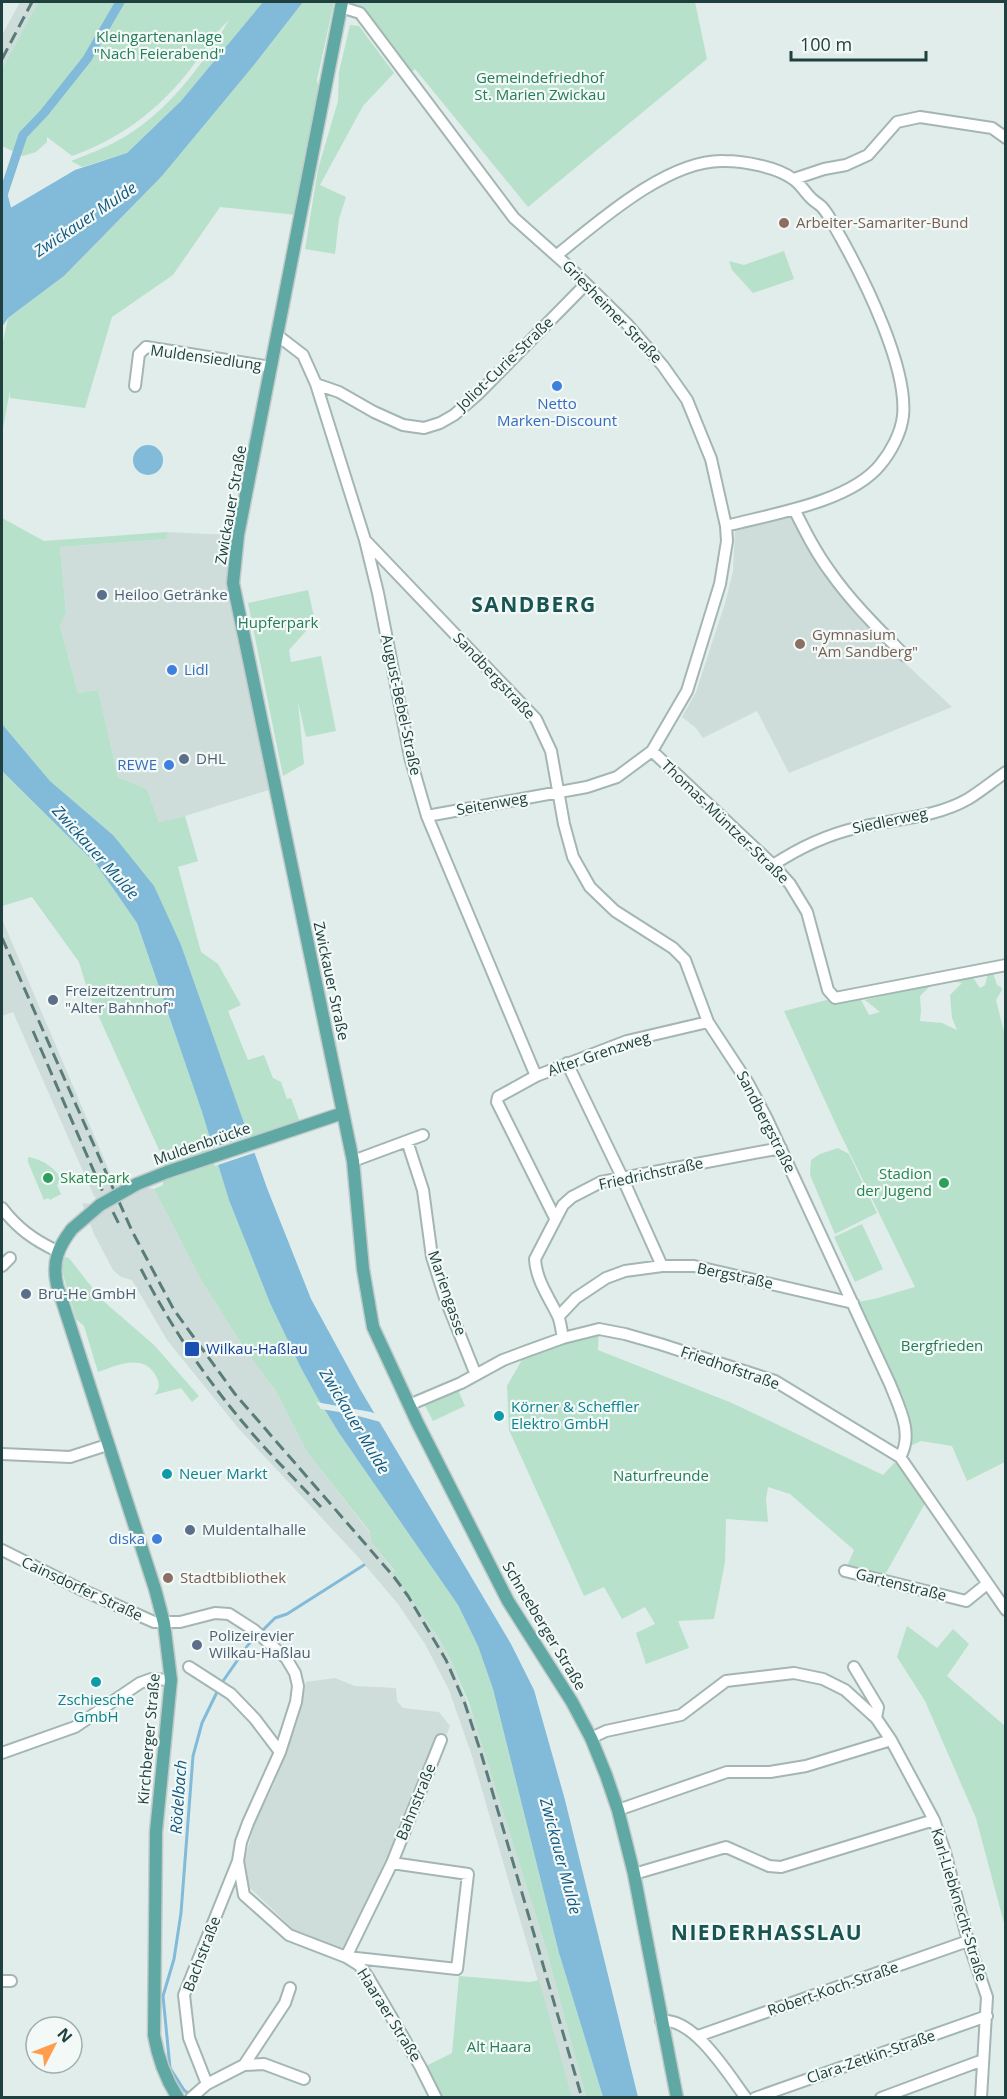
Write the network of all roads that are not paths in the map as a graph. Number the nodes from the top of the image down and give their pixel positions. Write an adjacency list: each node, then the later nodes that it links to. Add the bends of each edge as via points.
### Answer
1 (342, 4): 4 (street, Griesheimer Straße, via 360,13 514,218); 6 (main road, Zwickauer Straße)
2 (1005, 138): 3 (street, via 992,128 920,117 897,122 868,155)
3 (794, 179): 4 (street, via 759,165 723,161 692,166 652,184); 10 (street, via 822,207 857,268 888,340 903,396 903,417 899,435 880,465 855,487)
4 (556, 255): 5 (street, Griesheimer Straße)
5 (586, 284): 8 (street, Joliot-Curie-Straße, via 477,394 440,423 424,428 403,425); 11 (street, Griesheimer Straße, via 654,353 687,400 711,459)
6 (278, 335): 7 (main road, Zwickauer Straße); 8 (street, August-Bebel-Straße, via 303,355)
7 (271, 367): 9 (street, Muldensiedlung, via 146,347 139,354); 23 (main road, Zwickauer Straße, via 233,584)
8 (316, 384): 12 (street, August-Bebel-Straße)
9 (135, 386)
10 (794, 509): 11 (street); 13 (street, via 832,575)
11 (726, 526): 14 (street, Griesheimer Straße, via 720,584 687,691)
12 (365, 540): 16 (street, Sandbergstraße, via 536,719 551,751); 17 (street, August-Bebel-Straße, via 410,757)
13 (905, 656)
14 (652, 751): 16 (street, Griesheimer Straße, via 617,777); 18 (street, Thomas-Müntzer-Straße)
15 (1005, 772): 18 (street, Siedlerweg, via 967,799 933,812 829,835)
16 (558, 792): 17 (street, Seitenweg); 20 (street, Sandbergstraße, via 573,857 590,887 615,911 685,960)
17 (427, 816): 22 (street, August-Bebel-Straße)
18 (773, 865): 19 (street, Thomas-Müntzer-Straße, via 807,912 828,990 835,998)
19 (1005, 965)
20 (708, 1022): 21 (street, Alter Grenzweg, via 627,1041); 26 (street, Sandbergstraße, via 748,1083)
21 (567, 1063): 22 (street, Alter Grenzweg); 28 (street)
22 (536, 1076): 30 (street, Alter Grenzweg, via 498,1097 497,1102)
23 (343, 1113): 27 (main road, Schneeberger Straße); 31 (main road, Muldenbrücke, bridge, via 137,1184 100,1205 72,1229)
24 (423, 1135): 25 (street)
25 (406, 1140): 27 (street); 36 (street, Mariengasse, via 423,1190 432,1257)
26 (781, 1148): 28 (street, Friedrichstraße); 33 (street, Sandbergstraße)
27 (353, 1161): 37 (main road, Schneeberger Straße, via 368,1308)
28 (622, 1177): 30 (street, Friedrichstraße, via 601,1182 572,1197); 32 (street)
29 (2, 1208): 31 (street, via 32,1238)
30 (555, 1218): 34 (street, Friedrichstraße, via 535,1259 544,1289)
31 (57, 1251): 38 (main road, Kirchberger Straße, via 57,1285)
32 (662, 1266): 33 (street, Bergstraße, via 694,1266); 34 (street, Bergstraße, via 606,1278 576,1298)
33 (853, 1303): 40 (street, Sandbergstraße, via 905,1422 906,1448)
34 (559, 1316): 35 (street, Friedrichstraße)
35 (563, 1338): 36 (street, Friedhofstraße, via 503,1360); 40 (street, Friedhofstraße, via 599,1329 625,1334 775,1381)
36 (476, 1375): 37 (street, Friedhofstraße)
37 (409, 1405): 50 (main road, Schneeberger Straße, via 508,1601)
38 (107, 1444): 39 (street, via 70,1457); 45 (main road, Kirchberger Straße)
39 (2, 1455)
40 (900, 1457): 43 (street, Friedhofstraße)
41 (2, 1550): 45 (street, Cainsdorfer Straße, via 123,1609)
42 (845, 1571): 43 (street, Gartenstraße, via 966,1601)
43 (987, 1584): 44 (street, Friedhofstraße)
44 (1005, 1610)
45 (164, 1623): 48 (main road, Kirchberger Straße); 53 (street, Haaraer Straße, via 229,1614 286,1658 298,1686)
46 (189, 1667): 53 (street, via 228,1692)
47 (854, 1667): 49 (street, via 878,1707)
48 (171, 1680): 54 (street, via 140,1683 75,1727); 70 (main road, Kirchberger Straße, via 156,1832 153,2035 165,2077)
49 (876, 1718): 50 (street, Karl-Liebknecht-Straße, via 845,1690 823,1679 794,1673 726,1681 681,1715 606,1731); 52 (street, Karl-Liebknecht-Straße)
50 (591, 1738): 55 (main road, Schneeberger Straße)
51 (441, 1740): 58 (street, Bahnstraße)
52 (891, 1740): 55 (street, via 806,1766 770,1772 727,1772); 56 (street, Karl-Liebknecht-Straße)
53 (280, 1752): 57 (street, Haaraer Straße, via 248,1823)
54 (2, 1753)
55 (618, 1810): 59 (main road, Schneeberger Straße)
56 (934, 1820): 59 (street, via 782,1868 726,1846); 60 (street, Karl-Liebknecht-Straße)
57 (238, 1862): 61 (street, Haaraer Straße, via 244,1895 277,1925 289,1935); 69 (street, Bachstraße, via 184,1995 189,2038)
58 (392, 1863): 61 (street, Bahnstraße); 61 (street, via 468,1875 457,1969)
59 (634, 1874): 64 (main road, Schneeberger Straße)
60 (968, 1941): 63 (street, Karl-Liebknecht-Straße, via 987,1997); 65 (street, Robert-Koch-Straße)
61 (346, 1957): 72 (street, Haaraer Straße, via 368,1977)
62 (290, 1988): 67 (street, via 285,2003)
63 (987, 2016): 66 (street, Karl-Liebknecht-Straße); 75 (street, Clara-Zetkin-Straße)
64 (661, 2021): 65 (street, via 684,2026); 73 (main road, Schneeberger Straße)
65 (698, 2036): 74 (street)
66 (983, 2060): 76 (street); 77 (street, Karl-Liebknecht-Straße)
67 (244, 2065): 68 (street, via 264,2064); 69 (street)
68 (304, 2079)
69 (204, 2087): 71 (street)
70 (178, 2097)
71 (191, 2097)
72 (436, 2097)
73 (677, 2097)
74 (746, 2097)
75 (755, 2097)
76 (881, 2097)
77 (981, 2097)

